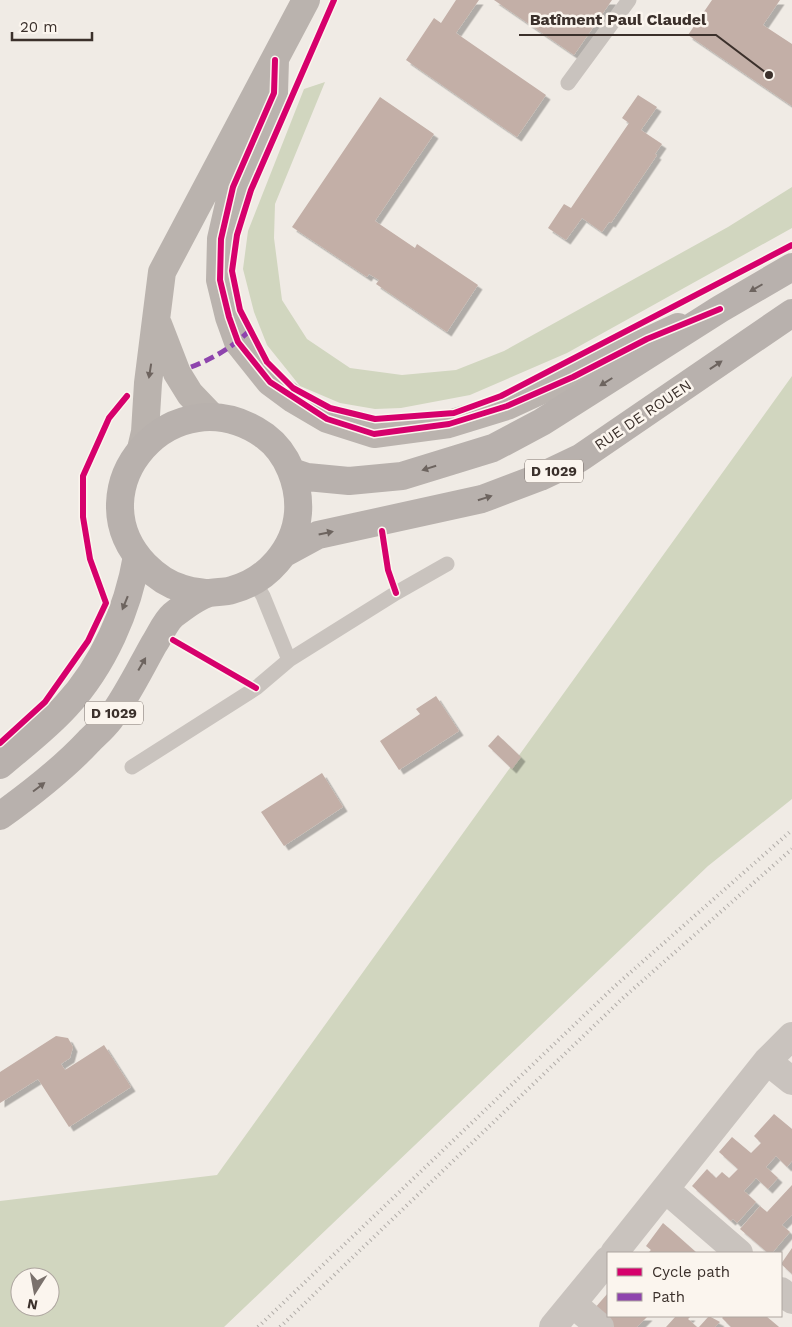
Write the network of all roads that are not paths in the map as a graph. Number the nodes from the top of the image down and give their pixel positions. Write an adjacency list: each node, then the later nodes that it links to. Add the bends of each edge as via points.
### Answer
1 (306, 0): 3 (street)
2 (629, 0): 4 (lane)
3 (275, 60): 6 (street, via 274,93 233,187 221,239 220,280 238,342 270,382 327,420 374,434 449,424 507,406); 8 (street, via 162,272)
4 (568, 83)
5 (792, 267): 6 (main road, one-way to 6)
6 (720, 308): 11 (main road, one-way to 11, via 542,422 493,448 402,476 349,480 307,477)
7 (792, 312): 12 (main road, RUE DE ROUEN / D 1029, one-way to 7, via 318,535 482,499 580,458)
8 (157, 322): 9 (street, via 177,373 190,394); 10 (street, one-way to 10)
9 (212, 417): 10 (main road, via 192,418 173,424); 11 (main road, via 251,427 282,454)
10 (141, 449): 13 (main road, via 128,468 122,490 121,513)
11 (292, 472): 12 (main road, via 298,514 293,535)
12 (283, 554): 15 (main road, via 270,570)
13 (137, 556): 16 (main road, via 156,576 180,588); 18 (main road, D 1029, one-way to 18, via 133,581 98,666 66,707)
14 (447, 564): 17 (lane)
15 (254, 581): 16 (main road, via 231,590); 17 (lane)
16 (206, 594): 20 (main road, D 1029, one-way to 16, via 60,771 110,720 171,617)
17 (289, 660): 19 (lane, via 256,688)
18 (0, 765)
19 (132, 767)
20 (0, 816)
21 (792, 1036): 22 (street)
22 (768, 1061): 23 (street); 24 (street)
23 (792, 1081)
24 (664, 1189): 25 (street); 26 (street)
25 (615, 1252)
26 (738, 1252)
27 (607, 1261): 30 (street)
28 (782, 1291): 29 (street)
29 (792, 1300)
30 (573, 1304): 31 (street); 32 (street)
31 (553, 1327)
32 (600, 1327)

